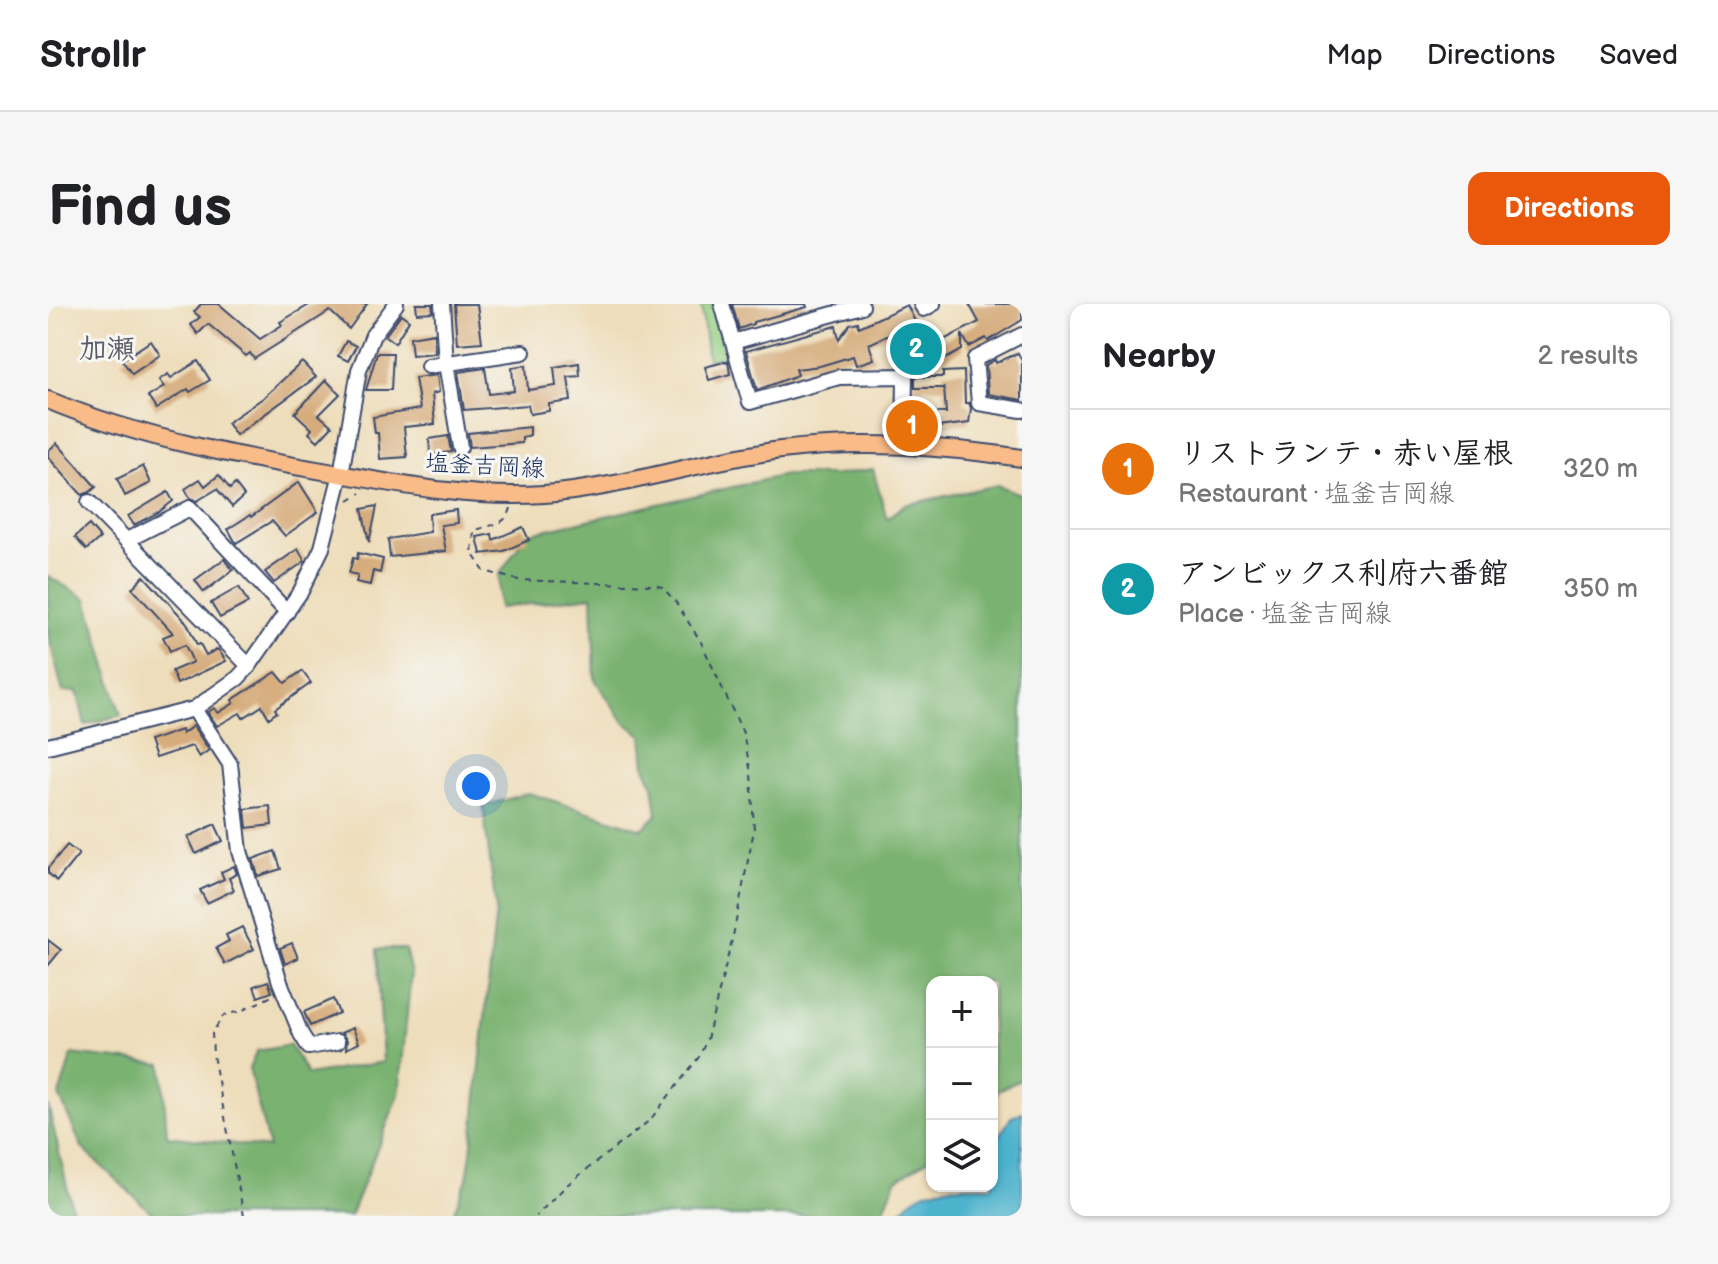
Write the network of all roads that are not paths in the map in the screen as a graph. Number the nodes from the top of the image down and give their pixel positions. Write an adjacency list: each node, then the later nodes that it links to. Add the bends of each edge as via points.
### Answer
1 (396, 304): 17 (street, via 373,335 359,370)
2 (442, 304): 10 (street)
3 (722, 304): 8 (street)
4 (921, 304): 5 (street, via 924,309)
5 (933, 304)
6 (864, 305): 8 (street)
7 (1022, 335): 13 (street, via 975,359 979,403)
8 (733, 342): 14 (street, via 750,402 839,377 905,376)
9 (523, 352): 10 (street)
10 (446, 363): 11 (street); 15 (street)
11 (428, 366)
12 (48, 400): 17 (main road, 塩釜吉岡線, via 160,438)
13 (1022, 410)
14 (904, 445): 16 (main road, 塩釜吉岡線); 17 (main road, 塩釜吉岡線, via 781,450 566,492 514,495)
15 (460, 447)
16 (1022, 458)
17 (341, 474): 20 (street, via 322,548)
18 (89, 502): 19 (street)
19 (127, 540): 20 (street, via 190,508); 21 (street)
20 (287, 612): 21 (street)
21 (249, 666): 22 (street)
22 (194, 709): 23 (street); 24 (street, via 230,764 240,851 301,1034 309,1047)
23 (48, 746)
24 (337, 1042)

